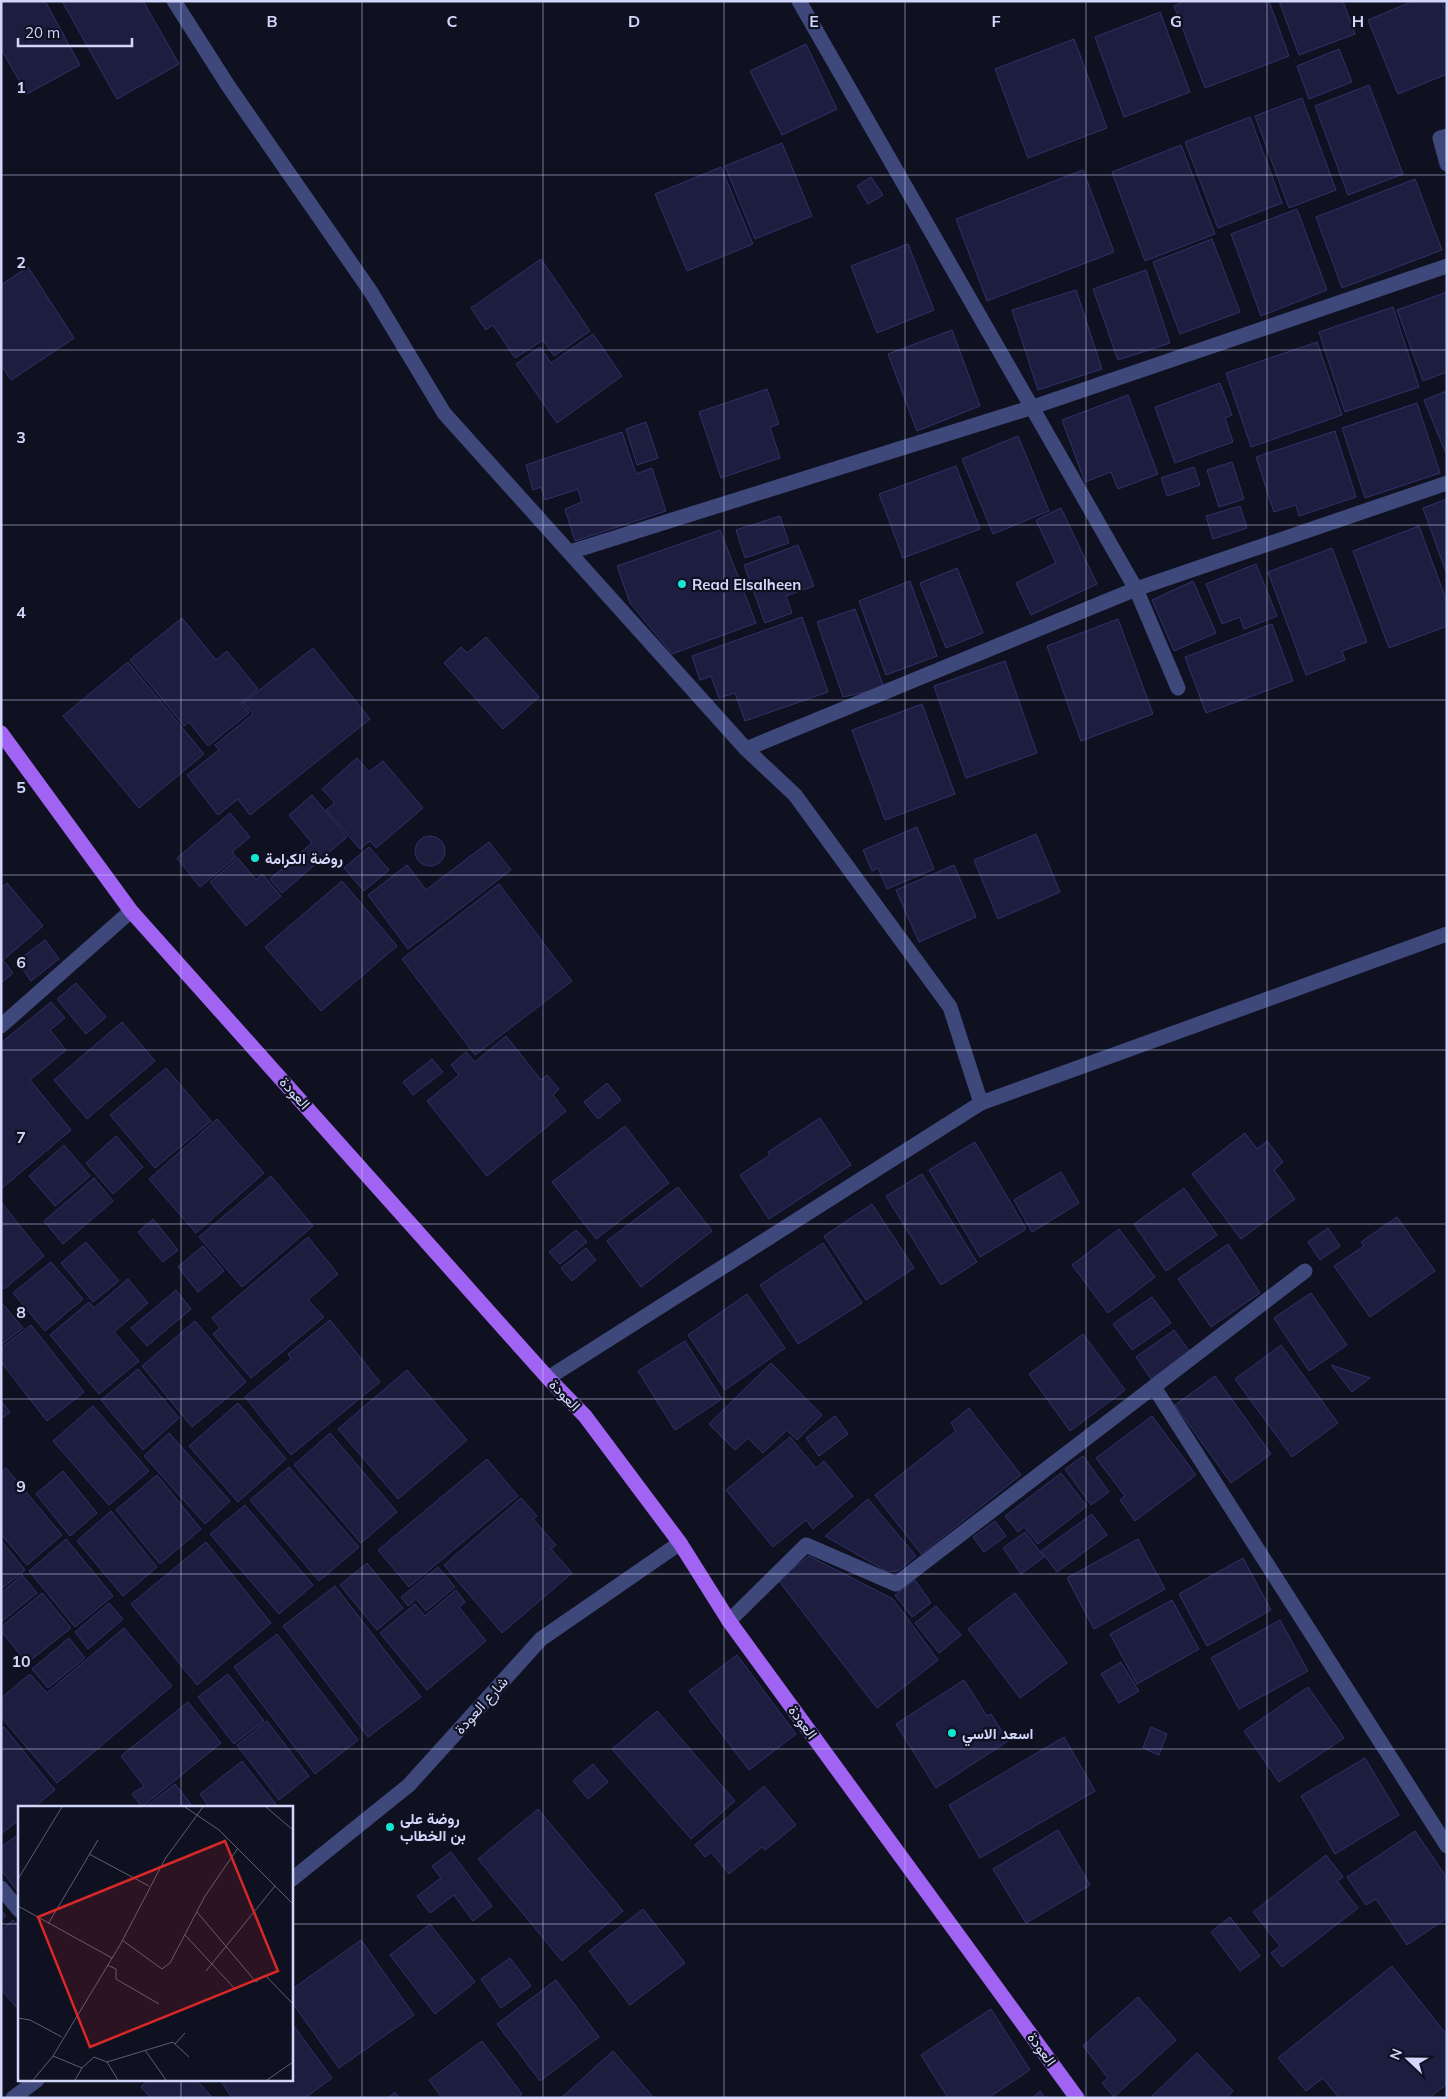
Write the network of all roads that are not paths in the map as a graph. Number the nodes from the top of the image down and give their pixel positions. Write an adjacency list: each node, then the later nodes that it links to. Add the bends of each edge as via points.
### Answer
1 (174, 1): 8 (street, via 229,88 370,292 444,413)
2 (799, 1): 6 (street)
3 (1447, 136): 4 (street, via 1440,138)
4 (1447, 164)
5 (1447, 266): 6 (street)
6 (1032, 407): 8 (street); 9 (street)
7 (1447, 482): 9 (street)
8 (570, 552): 12 (street)
9 (1136, 589): 10 (street); 12 (street)
10 (1178, 688)
11 (1, 734): 13 (main road, العودة)
12 (746, 749): 16 (street, via 795,795 950,1007)
13 (131, 910): 15 (street); 18 (main road, العودة)
14 (1447, 934): 16 (street)
15 (1, 1026)
16 (981, 1103): 18 (street)
17 (1306, 1271): 19 (street)
18 (548, 1378): 20 (main road, العودة, via 585,1416)
19 (1154, 1387): 21 (street, via 896,1584 806,1545); 22 (street)
20 (680, 1543): 21 (main road, العودة); 23 (street, شارع العودة, via 541,1639 409,1785)
21 (728, 1620): 28 (main road, العودة)
22 (1447, 1846)
23 (292, 1879)
24 (1, 1888): 25 (street)
25 (18, 1909)
26 (34, 2082): 27 (street)
27 (13, 2098)
28 (1077, 2098)

